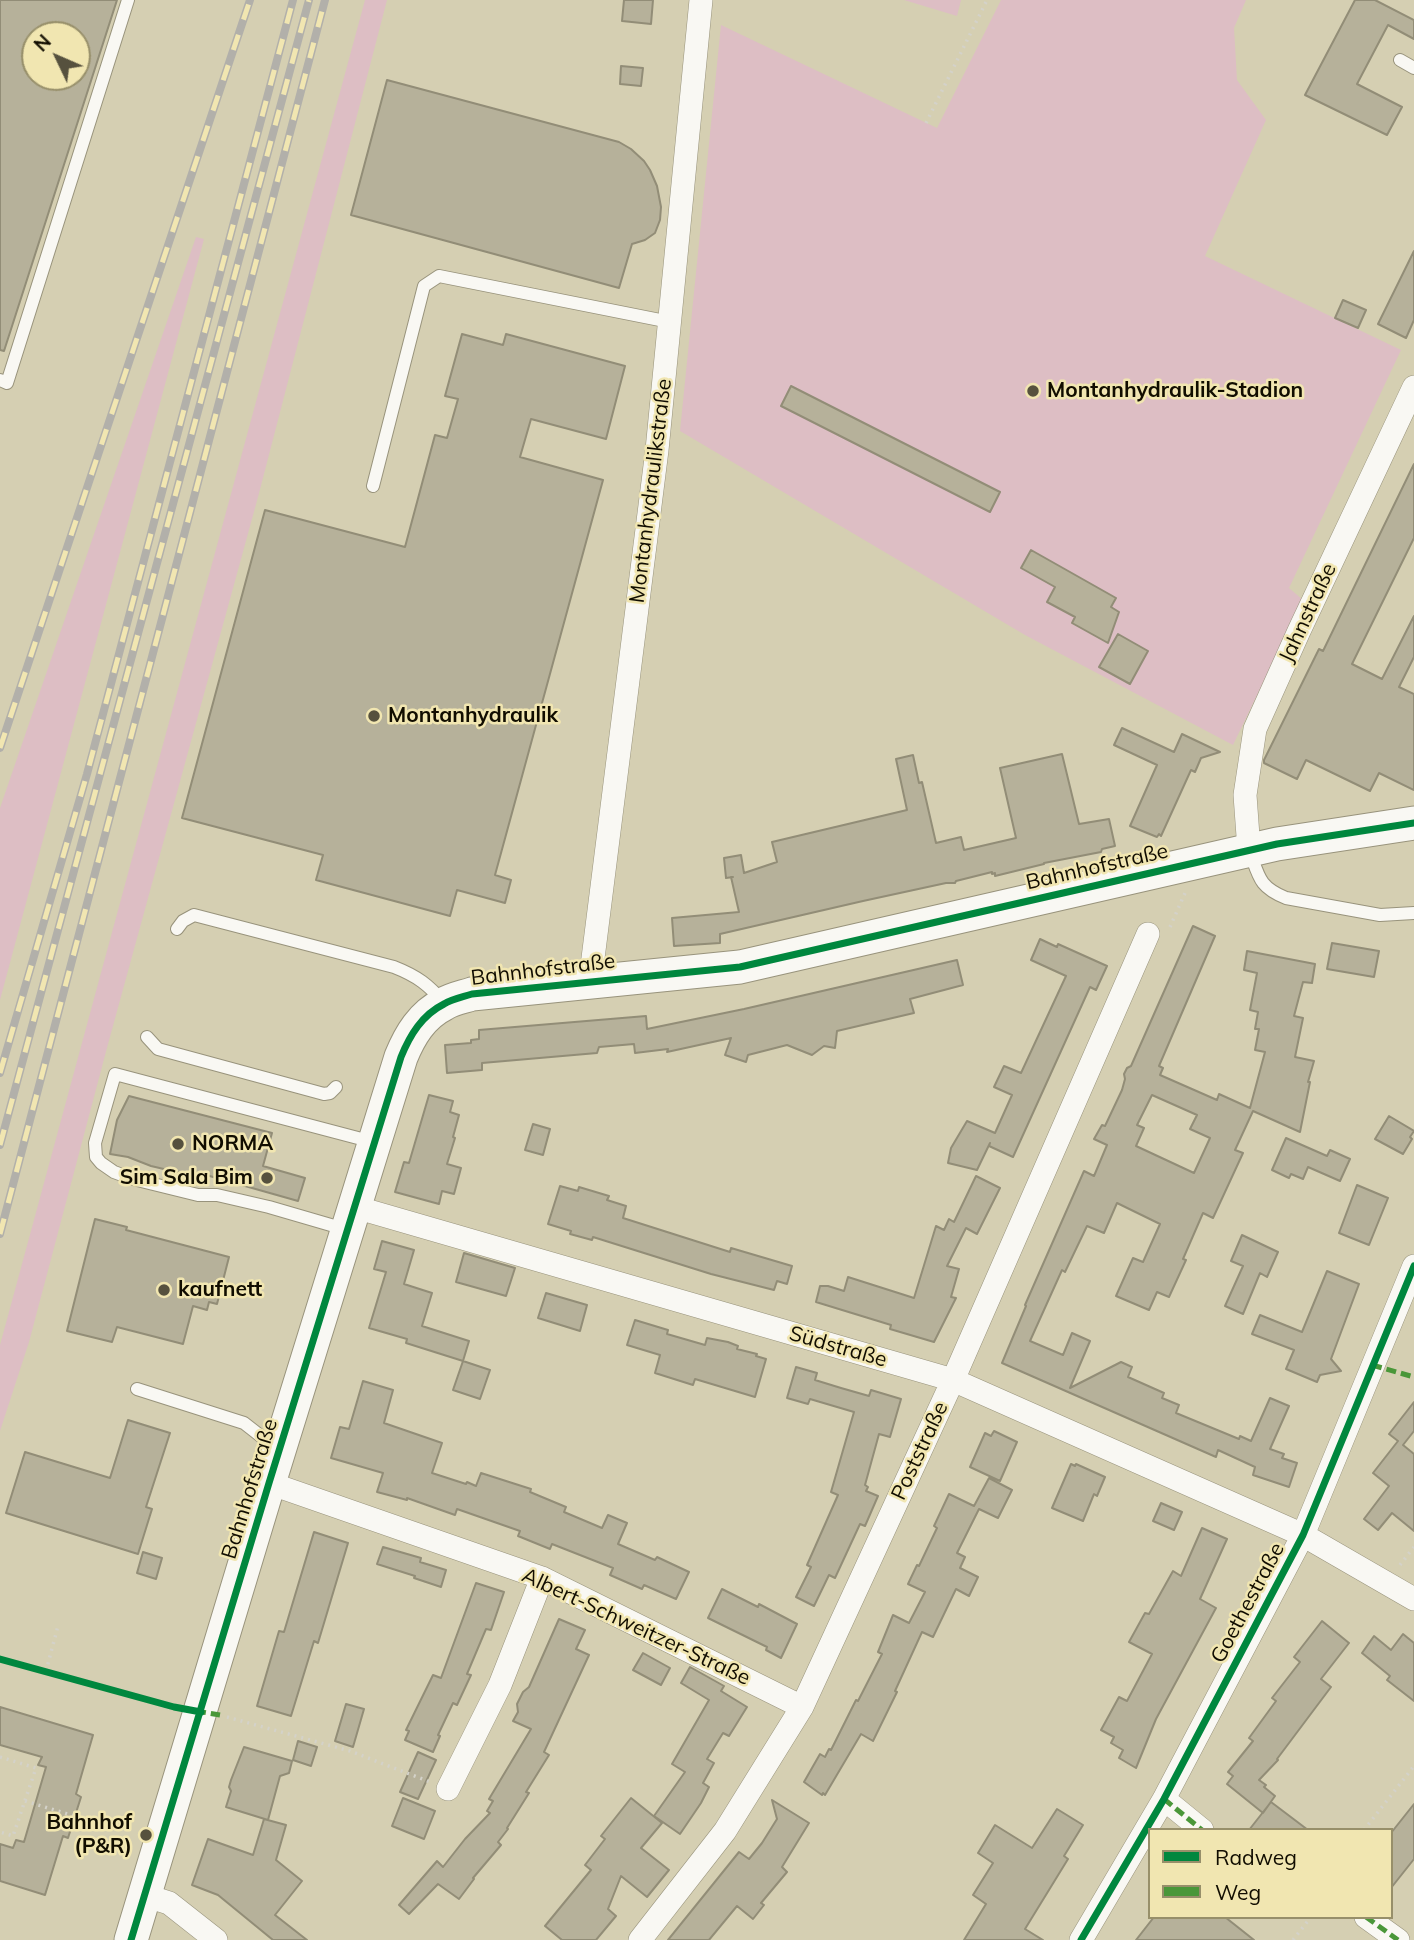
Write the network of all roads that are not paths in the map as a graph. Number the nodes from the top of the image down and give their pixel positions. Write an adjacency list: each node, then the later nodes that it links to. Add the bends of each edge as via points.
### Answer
1 (128, 0): 6 (lane, via 7,383)
2 (701, 0): 5 (street, Montanhydraulikstraße)
3 (1399, 60): 4 (lane)
4 (1414, 68)
5 (670, 321): 8 (lane, via 439,276 424,286); 14 (street, Montanhydraulikstraße)
6 (0, 380)
7 (1414, 387): 10 (street, Jahnstraße, via 1255,729 1245,795)
8 (373, 486)
9 (1414, 823): 10 (main road, Bahnhofstraße)
10 (1249, 850): 11 (lane, via 1263,885 1286,898 1380,915); 14 (main road, Bahnhofstraße, via 740,967)
11 (1414, 913)
12 (177, 929): 15 (lane, via 194,915 394,967 412,974)
13 (1148, 934): 21 (street, Poststraße)
14 (590, 982): 15 (main road, Bahnhofstraße, via 472,994)
15 (445, 1003): 18 (main road, Bahnhofstraße, via 409,1037)
16 (148, 1037): 17 (lane, via 158,1049 324,1094)
17 (336, 1087)
18 (375, 1142): 19 (main road, Bahnhofstraße); 19 (lane, via 115,1074 95,1143 96,1157 108,1168 189,1194)
19 (351, 1218): 21 (street, Südstraße); 23 (main road, Bahnhofstraße)
20 (1414, 1266): 25 (street, Goethestraße)
21 (953, 1380): 25 (street, Südstraße); 28 (street, Poststraße)
22 (137, 1389): 23 (lane, via 244,1423)
23 (281, 1446): 24 (main road, Bahnhofstraße)
24 (269, 1483): 26 (street, Albert-Schweitzer-Straße); 32 (main road, Bahnhofstraße)
25 (1303, 1535): 27 (street, Südstraße); 30 (street, Goethestraße)
26 (542, 1578): 28 (street, Albert-Schweitzer-Straße); 29 (street, via 500,1685)
27 (1414, 1599)
28 (802, 1707): 36 (street, Poststraße, via 725,1831)
29 (448, 1789)
30 (1164, 1799): 31 (street); 37 (street, Goethestraße)
31 (1200, 1828)
32 (144, 1895): 34 (main road, Bahnhofstraße); 35 (street, via 169,1903)
33 (1369, 1919): 38 (street)
34 (131, 1940)
35 (216, 1940)
36 (640, 1940)
37 (1081, 1940)
38 (1398, 1940)

